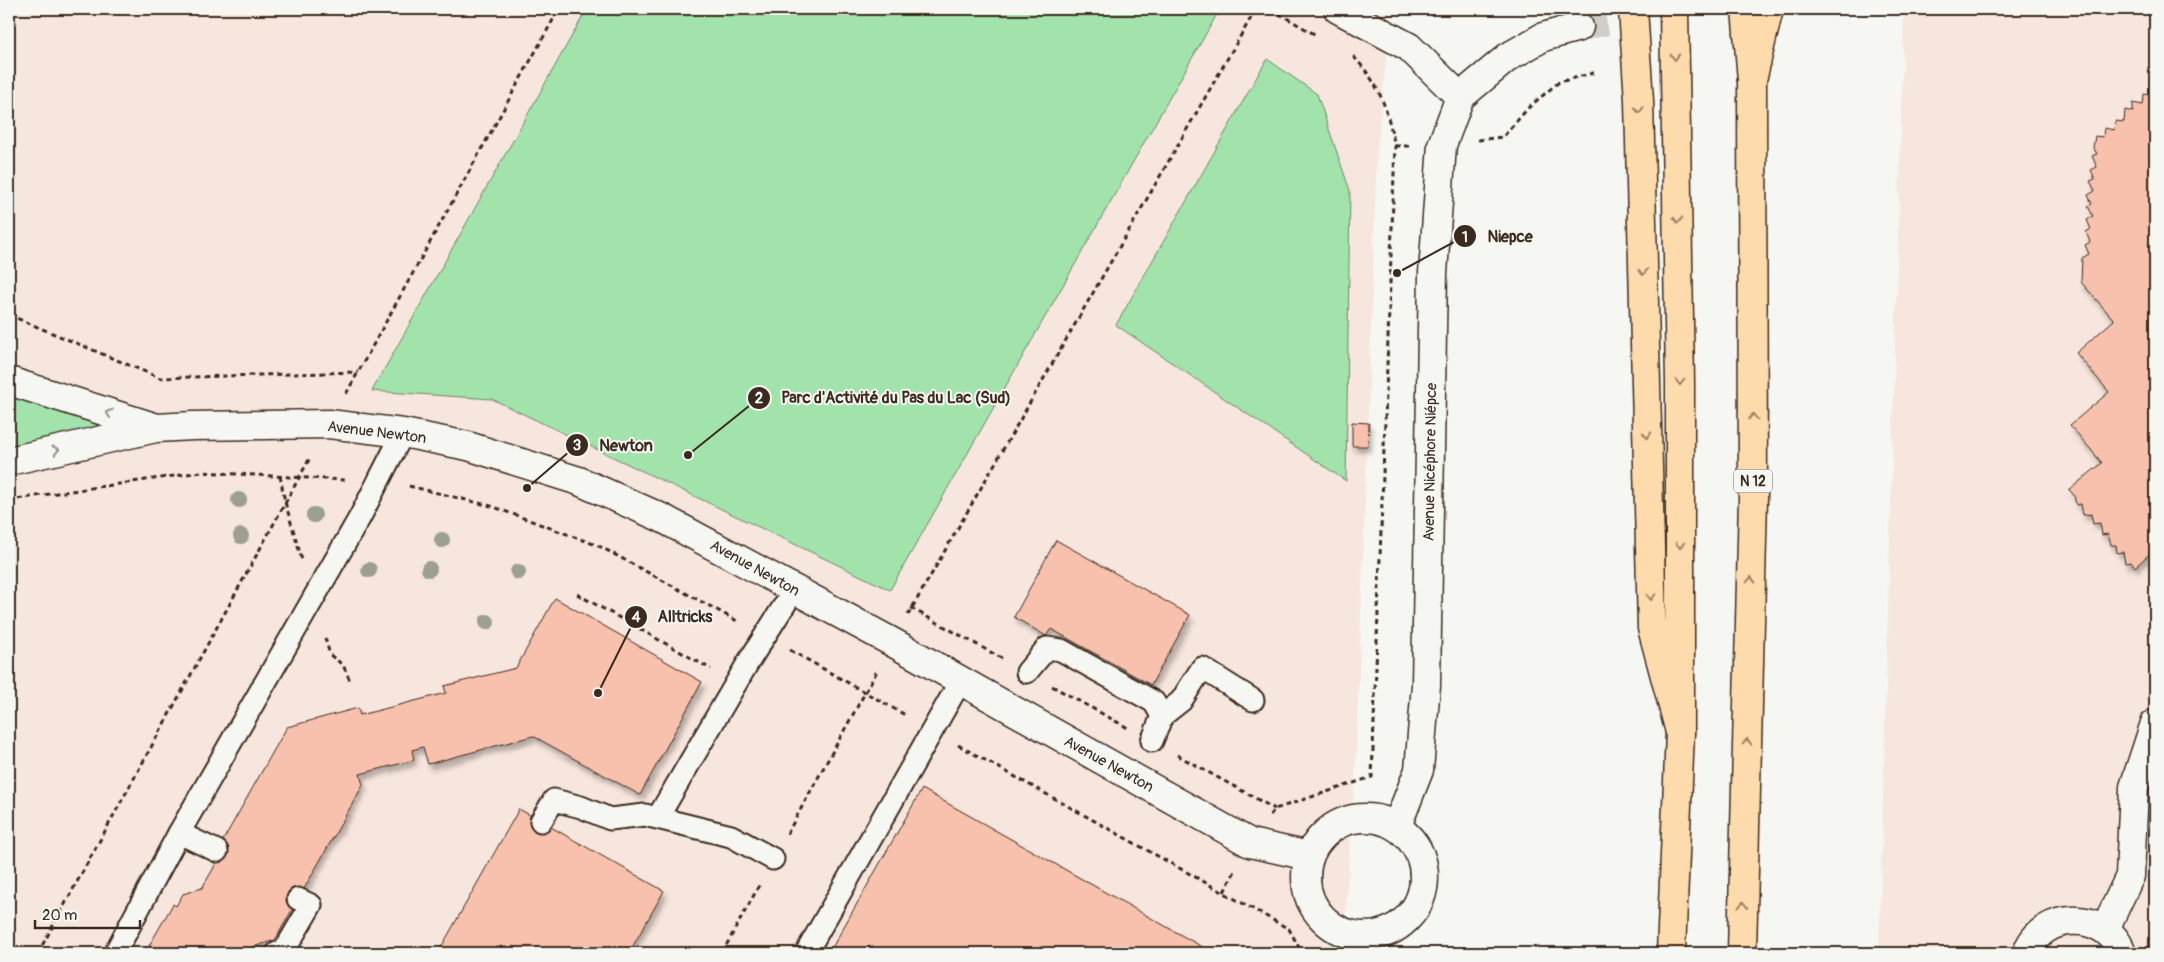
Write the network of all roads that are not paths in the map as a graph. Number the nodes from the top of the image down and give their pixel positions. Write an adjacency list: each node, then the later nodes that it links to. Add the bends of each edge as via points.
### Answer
1 (1338, 9): 8 (street, via 1409,47)
2 (1633, 9): 19 (highway, one-way to 19, via 1639,102 1652,628)
3 (1674, 9): 19 (highway, one-way to 19, via 1680,383)
4 (1746, 9): 7 (highway, N 12)
5 (1769, 9): 7 (highway)
6 (1579, 27): 8 (street, via 1543,37 1508,57)
7 (1752, 80): 35 (highway, N 12, one-way to 7, via 1754,498)
8 (1460, 97): 23 (street, Avenue Nicéphore Niépce, via 1442,145 1433,273 1426,685 1419,770)
9 (9, 381): 10 (street, Avenue Newton, one-way to 9)
10 (156, 428): 11 (street, Avenue Newton, via 329,424); 12 (street, Avenue Newton, one-way to 10)
11 (402, 433): 13 (street, Avenue Newton, via 468,446 579,481 662,518); 24 (lane, via 379,482)
12 (9, 461)
13 (794, 590): 15 (street, Avenue Newton); 21 (lane)
14 (1027, 672): 17 (lane, via 1047,648 1061,650 1154,702)
15 (961, 680): 26 (street, Avenue Newton, via 1250,843); 33 (lane)
16 (1253, 700): 17 (lane, via 1202,668 1181,701)
17 (1162, 716): 20 (lane)
18 (2155, 723): 29 (street, via 2134,787 2130,876)
19 (1680, 732): 34 (highway)
20 (1152, 741)
21 (658, 817): 22 (lane, via 645,815 610,819 554,800); 27 (lane, via 731,836)
22 (541, 821)
23 (1397, 826): 26 (street, via 1381,819 1363,817 1346,820 1330,828); 30 (street, via 1421,855 1425,873 1423,892 1416,909 1403,923)
24 (179, 833): 25 (lane); 31 (lane)
25 (217, 852)
26 (1309, 856): 30 (street, via 1308,894 1318,912 1331,926)
27 (774, 859)
28 (298, 899): 32 (lane, via 311,906 284,951)
29 (2105, 929): 36 (street, via 2088,922 2070,920 2056,923 2041,933); 37 (street)
30 (1372, 945)
31 (115, 953)
32 (277, 953)
33 (806, 953)
34 (1671, 953)
35 (1742, 953)
36 (2027, 953)
37 (2122, 953)

